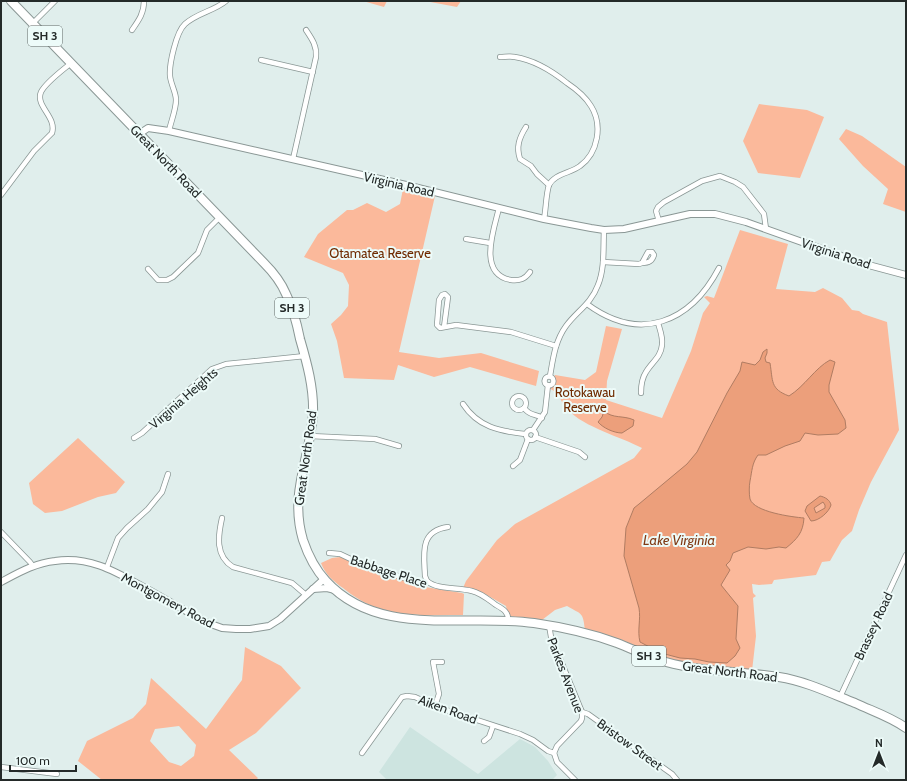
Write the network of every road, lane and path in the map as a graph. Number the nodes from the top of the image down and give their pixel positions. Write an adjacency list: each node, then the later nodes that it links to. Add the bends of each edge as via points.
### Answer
1 (11, 1): 5 (highway, Great North Road / SH 3)
2 (55, 1): 5 (street)
3 (144, 1): 6 (street, via 142,16)
4 (226, 1): 13 (street, via 184,24 180,30 170,70 176,101)
5 (33, 23): 10 (highway, Great North Road / SH 3)
6 (132, 30)
7 (306, 30): 11 (street, via 316,47)
8 (500, 57): 16 (street, via 514,56 560,77 579,91 597,119 597,141 592,153 582,165 555,178)
9 (261, 60): 11 (street)
10 (71, 62): 14 (highway, Great North Road / SH 3); 17 (street, via 41,92 40,98 53,123 52,133 34,151)
11 (312, 72): 15 (street)
12 (526, 127): 16 (street, via 520,136 517,150 520,159 531,166)
13 (169, 131): 14 (street, Virginia Road, via 148,128); 15 (street, Virginia Road)
14 (139, 134): 19 (highway, Great North Road / SH 3)
15 (293, 159): 18 (street, Virginia Road)
16 (549, 185): 20 (street)
17 (1, 196)
18 (499, 208): 20 (street, Virginia Road); 25 (street)
19 (220, 217): 29 (street, via 207,230 198,254 173,277 158,280); 37 (highway, Great North Road / SH 3, via 280,282 291,306)
20 (544, 219): 23 (street, Virginia Road)
21 (659, 221): 22 (street, Virginia Road, via 690,214 715,214); 22 (street, via 656,211 664,202 702,181 720,176 743,187 764,214); 23 (street, Virginia Road, via 624,229)
22 (766, 229): 31 (street, Virginia Road, via 862,263)
23 (604, 230): 26 (street)
24 (466, 239): 25 (street)
25 (490, 243): 30 (street, via 492,265 501,275 508,279 520,280 526,278)
26 (603, 262): 27 (street); 32 (street, via 598,285)
27 (642, 263)
28 (719, 268): 34 (street, via 696,301 677,315)
29 (148, 269)
30 (530, 272)
31 (906, 275)
32 (587, 304): 34 (street, via 621,322); 36 (street, via 572,318)
33 (437, 317): 35 (street); 35 (street, via 437,325 440,328); 35 (street, via 439,300 445,294 448,303)
34 (658, 323): 38 (street, via 662,349 642,378)
35 (444, 324): 36 (street, via 511,332)
36 (556, 346): 41 (street, via 550,376 544,381 548,385 546,408)
37 (305, 356): 44 (highway, Great North Road / SH 3, via 313,399); 46 (street, Virginia Heights, via 217,366)
38 (640, 393)
39 (463, 404): 43 (street, via 470,414 488,426)
40 (524, 408): 41 (street, via 531,415)
41 (542, 418): 42 (street)
42 (533, 430): 43 (street); 45 (street)
43 (525, 434): 47 (street)
44 (310, 436): 48 (street, via 375,439); 59 (highway, Great North Road / SH 3, via 299,484 298,517 311,561)
45 (535, 437): 47 (street, via 532,440); 49 (street, via 579,452)
46 (134, 438)
47 (528, 439): 50 (street, via 520,460)
48 (399, 446)
49 (585, 457)
50 (513, 466)
51 (168, 474): 58 (street, via 162,492 118,538)
52 (222, 518): 64 (street, via 219,530 220,550 227,563 233,567 292,583)
53 (448, 527): 60 (street, via 436,530 426,542)
54 (1, 532): 57 (street)
55 (329, 553): 60 (street, Babbage Place, via 340,554 412,581)
56 (906, 555): 68 (street, Brassey Road)
57 (33, 566): 58 (street, Montgomery Road, via 65,560 86,561); 61 (street, Montgomery Road)
58 (107, 567): 64 (street, Montgomery Road, via 208,623 230,629 256,628 274,623)
59 (324, 579): 62 (street, Montgomery Road); 63 (highway, Great North Road / SH 3)
60 (427, 581): 65 (street, Babbage Place, via 436,586 476,592 504,610 508,615)
61 (1, 582)
62 (313, 589): 63 (street); 64 (street, Montgomery Road)
63 (335, 590): 65 (highway, Great North Road / SH 3, via 358,605 389,616 412,619)
64 (306, 595)
65 (508, 621): 66 (highway, Great North Road / SH 3)
66 (549, 625): 68 (highway, Great North Road / SH 3, via 606,639 667,663 791,679); 70 (street, Parkes Avenue, via 551,637)
67 (442, 662): 69 (street, via 433,662 439,694)
68 (840, 697): 72 (highway, Great North Road / SH 3, via 892,719)
69 (435, 706): 71 (street, Aiken Road); 74 (street, Aiken Road, via 415,697 402,697)
70 (582, 712): 75 (street, Parkes Avenue, via 581,721 557,746); 79 (street, Bristow Street)
71 (493, 726): 73 (street, via 489,737); 75 (street, Aiken Road, via 527,737 545,750)
72 (906, 728)
73 (484, 741)
74 (362, 753)
75 (554, 753): 78 (street, via 557,762)
76 (1, 767): 77 (street)
77 (57, 774)
78 (575, 780)
79 (677, 780)

